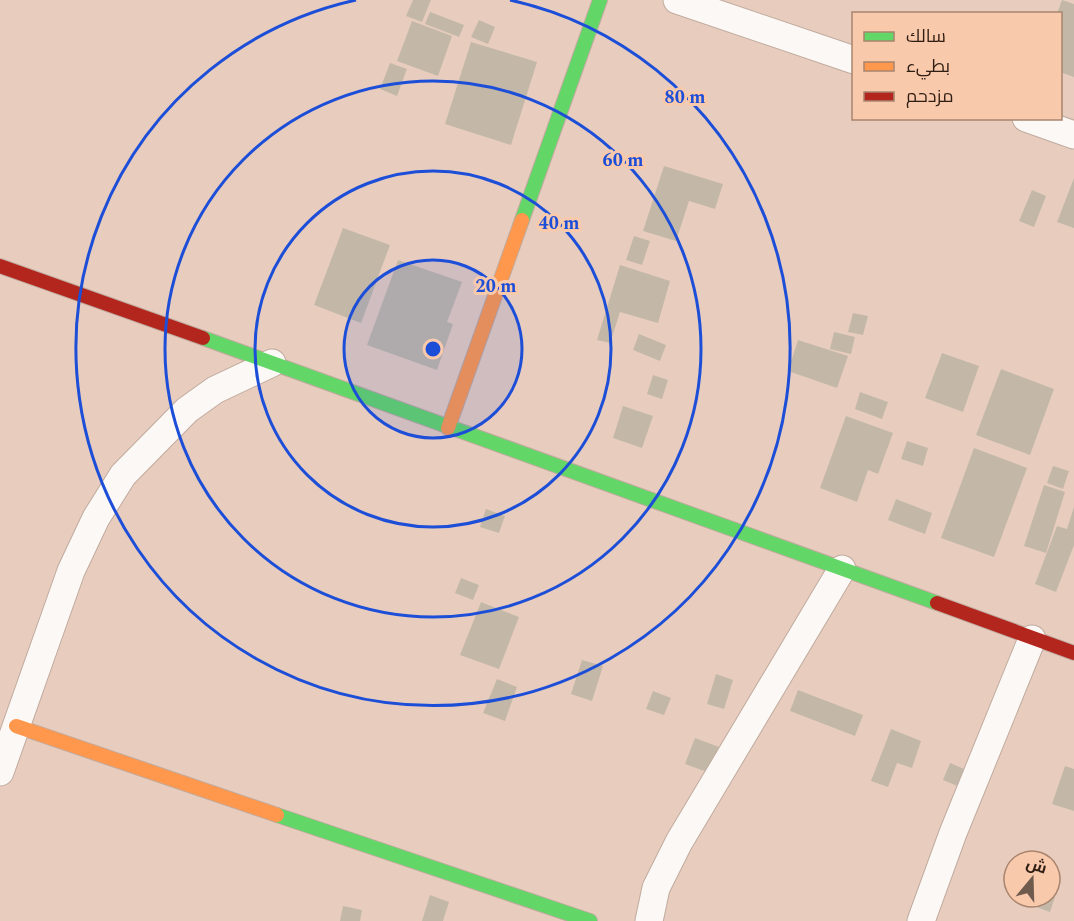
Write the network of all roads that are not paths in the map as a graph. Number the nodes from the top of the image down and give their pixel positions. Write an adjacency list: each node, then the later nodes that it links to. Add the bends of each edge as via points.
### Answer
1 (600, 0): 8 (street)
2 (677, 0): 3 (street)
3 (852, 59)
4 (1032, 120): 5 (street)
5 (1074, 135)
6 (0, 266): 7 (street)
7 (272, 363): 8 (street); 12 (street, via 215,390 187,410 123,475 96,518 71,571)
8 (448, 428): 9 (street)
9 (842, 569): 10 (street); 15 (street, via 679,842 656,888)
10 (1032, 639): 11 (street); 16 (street)
11 (1074, 653)
12 (16, 726): 13 (street); 14 (street)
13 (0, 772)
14 (590, 921)
15 (649, 921)
16 (921, 921)

